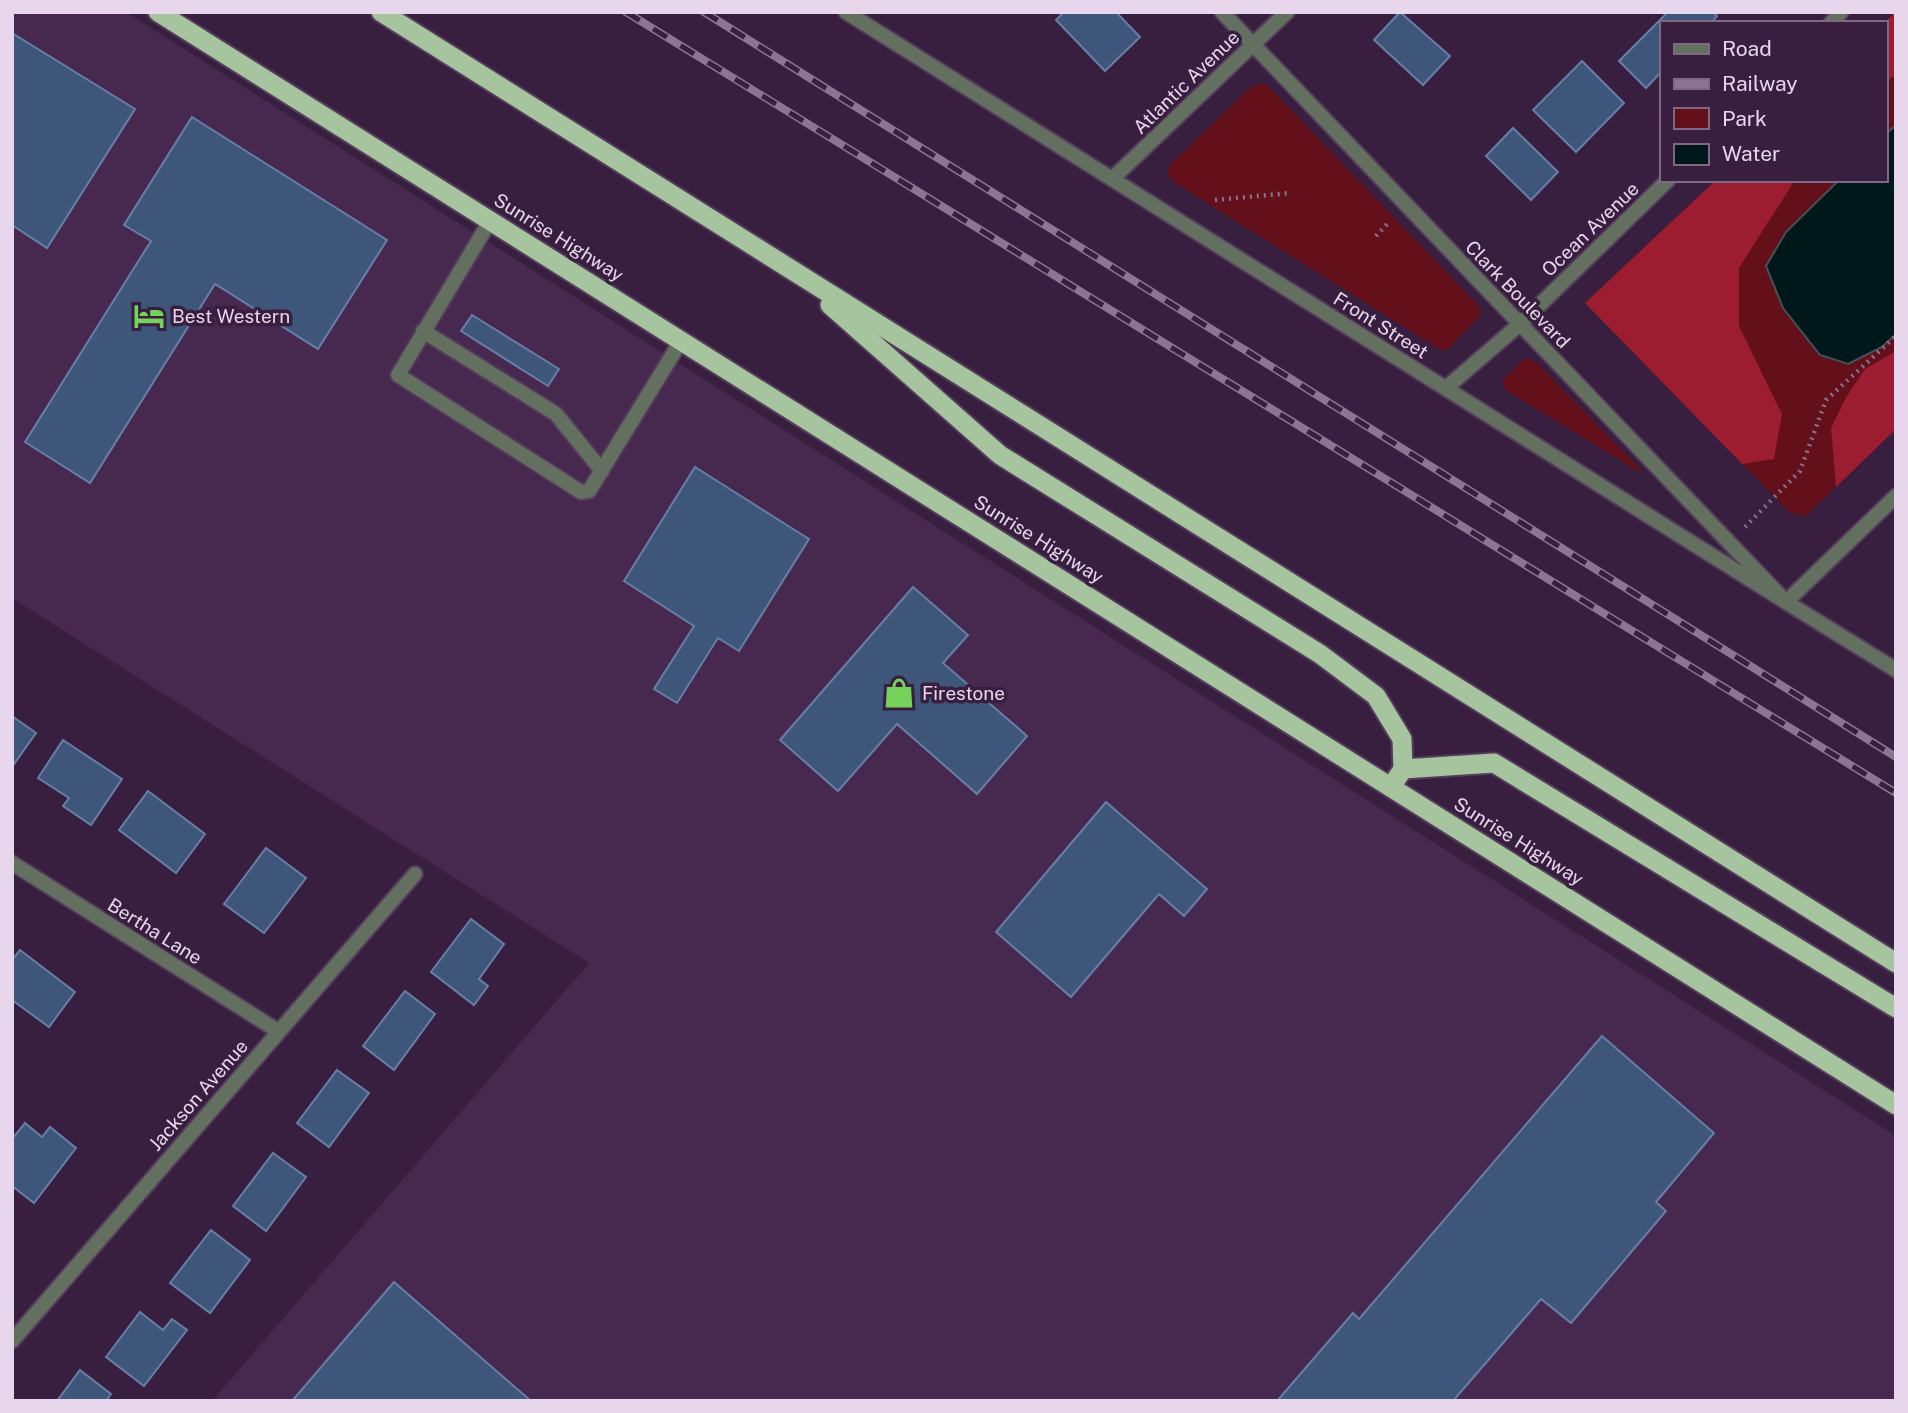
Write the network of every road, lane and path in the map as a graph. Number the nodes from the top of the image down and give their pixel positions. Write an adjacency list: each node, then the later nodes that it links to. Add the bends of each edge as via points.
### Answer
1 (158, 12): 11 (highway, Sunrise Highway)
2 (382, 12): 12 (highway)
3 (846, 12): 7 (street, Front Street)
4 (1222, 12): 6 (street, Clark Boulevard)
5 (1287, 12): 6 (street, Atlantic Avenue)
6 (1253, 45): 7 (street, Atlantic Avenue); 13 (street, Clark Boulevard)
7 (1112, 179): 17 (street, Front Street)
8 (1666, 182): 13 (street, Ocean Avenue)
9 (1290, 193): 10 (path)
10 (1215, 200)
11 (490, 221): 14 (street); 16 (highway, Sunrise Highway)
12 (787, 267): 23 (highway, via 1000,455 1320,654 1376,696 1402,738); 27 (highway)
13 (1520, 324): 17 (street, Ocean Avenue); 20 (street, Clark Boulevard)
14 (423, 331): 18 (street, via 556,414); 18 (street, via 399,371 401,379 581,492 589,491)
15 (1896, 337): 20 (path, via 1826,400 1800,471)
16 (681, 341): 18 (street); 24 (highway, Sunrise Highway)
17 (1446, 388): 21 (street, Front Street)
18 (602, 471)
19 (1896, 496): 21 (street)
20 (1729, 543): 21 (street, Clark Boulevard)
21 (1786, 602): 22 (street, Front Street)
22 (1896, 670)
23 (1404, 769): 24 (highway); 28 (highway, via 1494,763)
24 (1391, 787): 30 (highway, Sunrise Highway)
25 (12, 863): 29 (street, Bertha Lane)
26 (415, 874): 29 (street, Jackson Avenue)
27 (1896, 963)
28 (1896, 1008)
29 (278, 1031): 31 (street, Jackson Avenue)
30 (1896, 1105)
31 (12, 1341)

